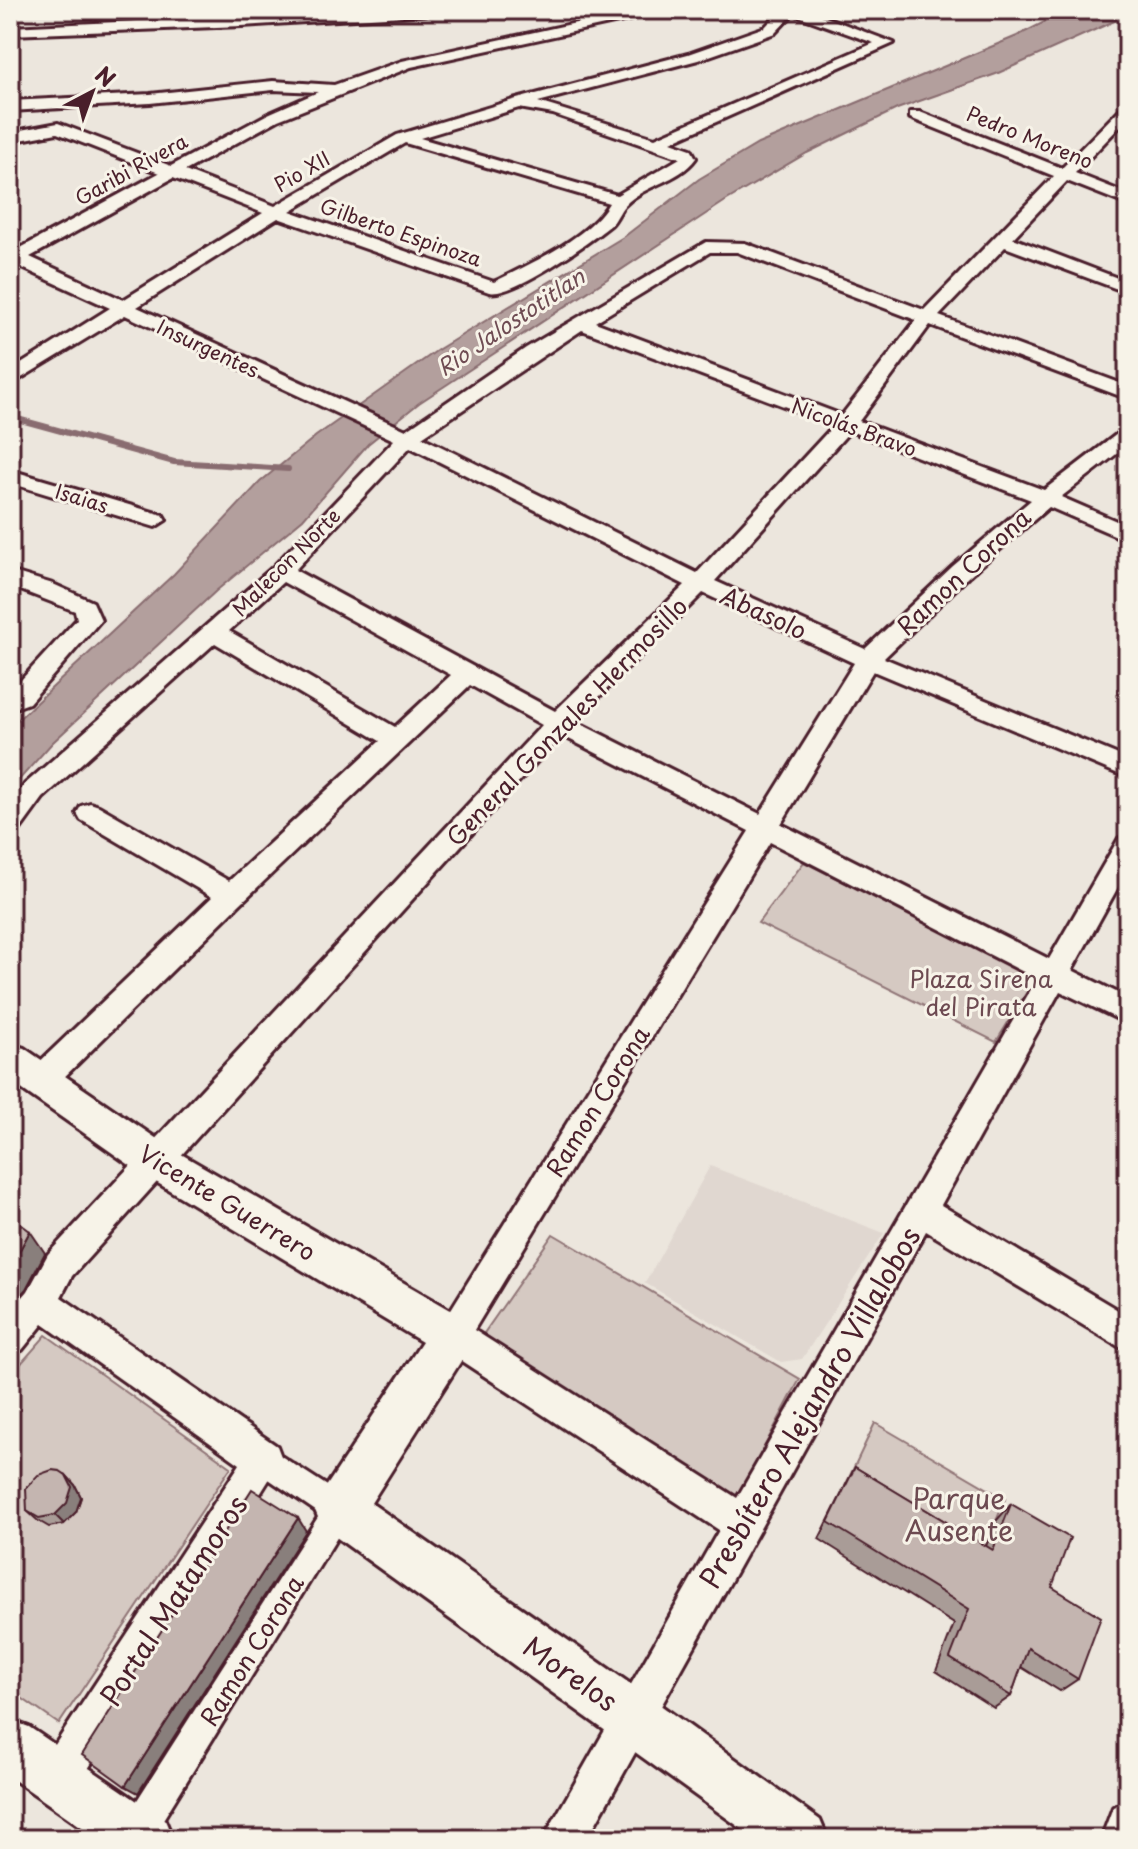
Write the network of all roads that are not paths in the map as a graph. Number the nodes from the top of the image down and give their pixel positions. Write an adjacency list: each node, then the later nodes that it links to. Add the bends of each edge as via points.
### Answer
1 (435, 10): 4 (street)
2 (655, 10): 5 (street, Garibi Rivera, via 407,64)
3 (792, 10): 6 (street, Pio XII, via 770,30 693,57); 12 (street, via 887,43)
4 (10, 31)
5 (335, 90): 7 (street, via 252,85 170,97); 13 (street, Garibi Rivera)
6 (518, 103): 11 (street, Pio XII); 12 (street)
7 (10, 106)
8 (1128, 109): 14 (street, General Gonzales Hermosillo)
9 (915, 115): 14 (street, Pedro Moreno)
10 (10, 137): 13 (street, Gilberto Espinoza, via 58,128)
11 (403, 138): 16 (street); 17 (street, Pio XII)
12 (656, 143): 16 (street, via 685,152 688,158)
13 (173, 172): 17 (street, Gilberto Espinoza); 19 (street, Garibi Rivera)
14 (1064, 175): 15 (street, Pedro Moreno); 18 (street, General Gonzales Hermosillo)
15 (1128, 200)
16 (619, 201): 17 (street, Gilberto Espinoza, via 608,219 549,261 495,288)
17 (276, 212): 21 (street, Pio XII)
18 (1001, 239): 20 (street); 22 (street, General Gonzales Hermosillo)
19 (12, 258): 21 (street, Insurgentes)
20 (1128, 288)
21 (123, 309): 24 (street, Pio XII); 27 (street, Insurgentes)
22 (928, 316): 23 (street, Malecon Norte, via 739,247 706,247); 25 (street, Malecon Norte); 26 (street, General Gonzales Hermosillo)
23 (580, 323): 26 (street, Nicolás Bravo); 27 (street, Malecon Norte)
24 (10, 379)
25 (1128, 393)
26 (845, 425): 30 (street, Nicolás Bravo); 35 (street, General Gonzales Hermosillo)
27 (400, 435): 33 (street, Malecon Norte); 35 (street, Abasolo)
28 (1128, 435): 30 (street, Ramon Corona)
29 (10, 476): 31 (street, Isaias)
30 (1043, 497): 32 (street, Nicolás Bravo); 37 (street, Ramon Corona, via 935,592)
31 (155, 520)
32 (1128, 534)
33 (281, 572): 36 (street, Malecon Norte); 38 (street)
34 (10, 578): 39 (street, via 85,607 89,620)
35 (700, 583): 37 (street, Abasolo); 40 (street, General Gonzales Hermosillo)
36 (214, 632): 41 (street); 44 (street, Malecon Norte, via 34,791)
37 (868, 660): 42 (street, Abasolo); 45 (street, Ramon Corona)
38 (468, 673): 40 (street); 41 (street)
39 (10, 702)
40 (558, 723): 45 (street); 51 (street, General Gonzales Hermosillo)
41 (398, 740): 47 (street)
42 (1128, 769)
43 (90, 813): 47 (street)
44 (10, 824)
45 (765, 831): 48 (street); 54 (street, Ramon Corona)
46 (1128, 845): 48 (street, Presbítero Alejandro Villalobos)
47 (231, 895): 50 (street)
48 (1056, 976): 49 (street); 52 (street, Presbítero Alejandro Villalobos)
49 (1128, 1012)
50 (25, 1070): 51 (street, Vicente Guerrero)
51 (155, 1160): 53 (street, General Gonzales Hermosillo, via 60,1265); 54 (street, Vicente Guerrero)
52 (921, 1210): 55 (street); 59 (street, Presbítero Alejandro Villalobos)
53 (40, 1302): 56 (street, General Gonzales Hermosillo); 57 (street)
54 (452, 1335): 58 (street, Ramon Corona); 59 (street)
55 (1128, 1335)
56 (10, 1338)
57 (264, 1459): 58 (street); 62 (street, Portal Matamoros)
58 (339, 1510): 60 (street, Morelos); 64 (street, Ramon Corona)
59 (742, 1523): 60 (street, Presbítero Alejandro Villalobos)
60 (634, 1717): 65 (street, Presbítero Alejandro Villalobos); 66 (street, Morelos)
61 (10, 1746): 62 (street)
62 (70, 1760): 64 (street)
63 (1128, 1822): 67 (street)
64 (142, 1835)
65 (564, 1839)
66 (801, 1839)
67 (1122, 1839)

